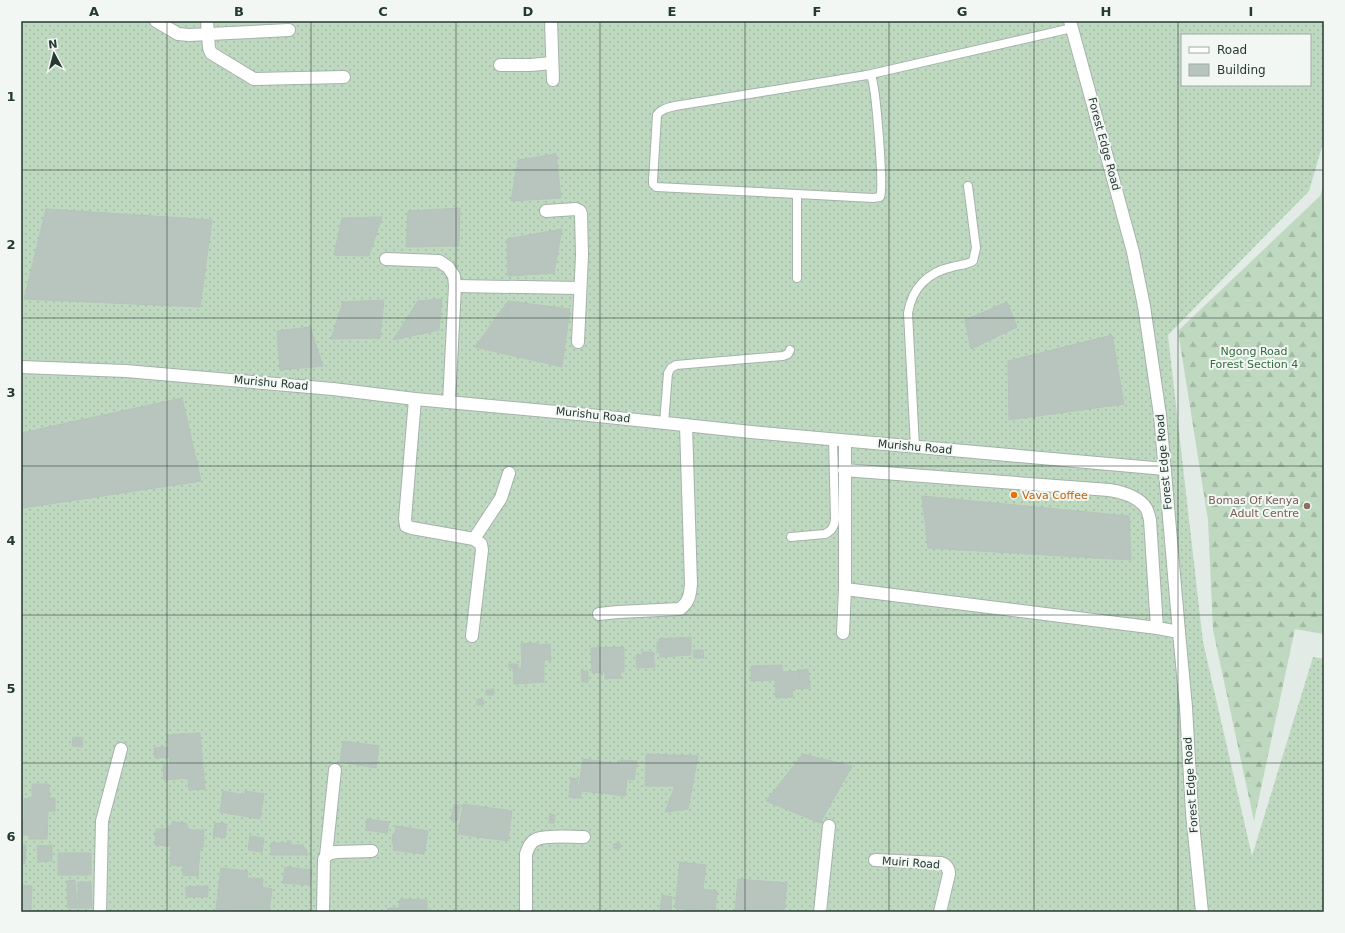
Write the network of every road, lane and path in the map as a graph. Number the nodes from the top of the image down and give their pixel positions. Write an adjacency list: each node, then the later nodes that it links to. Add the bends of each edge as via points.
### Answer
1 (156, 21): 6 (street, via 178,34)
2 (207, 21): 6 (street)
3 (551, 21): 7 (street)
4 (1071, 24): 9 (lane); 28 (street, Forest Edge Road, via 1133,252 1149,337 1160,415)
5 (289, 30): 6 (street)
6 (208, 33): 10 (street, via 211,53 254,79)
7 (552, 63): 8 (street); 11 (street)
8 (500, 65)
9 (867, 75): 13 (lane, via 872,78 875,98 882,194 873,198); 13 (lane, via 675,106 657,115 653,172 653,184 656,187)
10 (344, 77)
11 (553, 80)
12 (968, 186): 27 (lane, via 976,248 972,261 939,270 929,276 915,291 910,302 908,313)
13 (797, 194): 16 (lane)
14 (546, 211): 18 (street, via 580,211 582,255)
15 (386, 259): 17 (street, via 439,261 448,267 454,276)
16 (797, 278)
17 (455, 286): 18 (street); 23 (street)
18 (579, 288): 19 (street)
19 (578, 342)
20 (790, 350): 24 (lane, via 783,356 671,368 668,373)
21 (21, 367): 22 (street, Murishu Road, via 126,371 333,389)
22 (415, 399): 23 (street, Murishu Road); 32 (street, via 406,526)
23 (449, 402): 24 (street, Murishu Road)
24 (664, 423): 25 (street, Murishu Road)
25 (686, 425): 26 (street, Murishu Road); 34 (street, via 691,584 686,605 680,610)
26 (839, 440): 27 (street, Murishu Road); 29 (street); 31 (lane, via 833,528 825,534)
27 (915, 447): 28 (street, Murishu Road)
28 (1164, 469): 36 (street, Forest Edge Road)
29 (844, 470): 33 (street); 35 (street, via 1126,493 1146,508 1150,520)
30 (509, 473): 32 (street, via 501,498)
31 (791, 537)
32 (474, 539): 38 (street, via 481,544 482,550)
33 (845, 589): 35 (street); 37 (street)
34 (599, 614)
35 (1157, 628): 36 (street)
36 (1179, 632): 51 (street, Forest Edge Road)
37 (843, 633)
38 (472, 636)
39 (121, 749): 46 (street, via 102,821)
40 (335, 770): 44 (street)
41 (829, 826): 49 (street)
42 (584, 837): 48 (street, via 536,839 528,847)
43 (372, 851): 44 (street, via 336,852)
44 (326, 856): 47 (street)
45 (875, 860): 50 (street, Muiri Road, via 940,863 947,866 949,874)
46 (100, 912)
47 (323, 912)
48 (526, 912)
49 (820, 912)
50 (940, 912)
51 (1202, 912)

